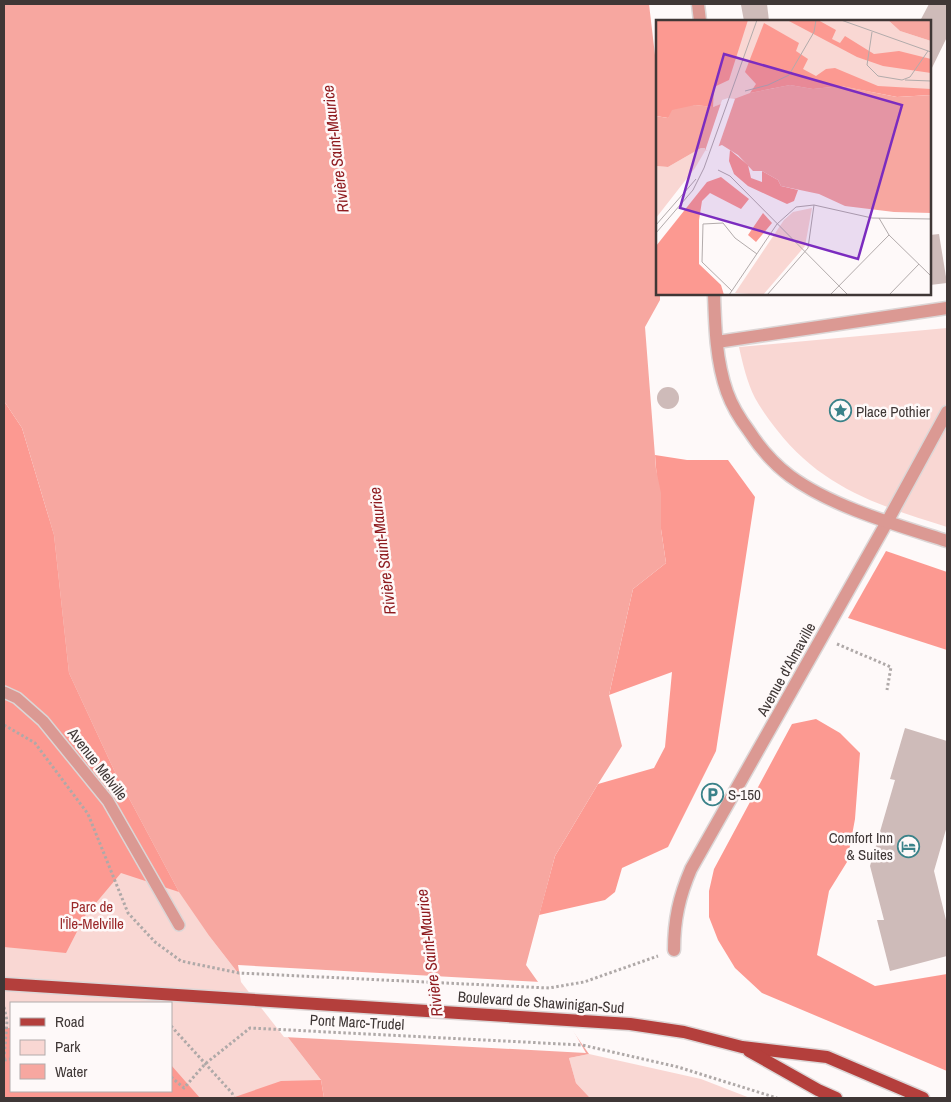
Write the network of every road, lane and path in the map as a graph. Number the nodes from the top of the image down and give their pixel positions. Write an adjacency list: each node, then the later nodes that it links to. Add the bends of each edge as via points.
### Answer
1 (698, 4): 2 (street)
2 (700, 20)
3 (714, 295): 5 (street)
4 (947, 308): 5 (street)
5 (717, 342): 7 (street, via 727,392 738,416 772,460 819,495)
6 (947, 412): 7 (street, Avenue d'Almaville)
7 (888, 522): 8 (street); 9 (street, Avenue d'Almaville)
8 (947, 542)
9 (822, 638): 10 (path, via 891,666); 14 (street, Avenue d'Almaville, via 691,869 681,893 674,927)
10 (887, 690)
11 (4, 692): 13 (lane, Avenue Melville, via 17,698 43,721 108,800)
12 (4, 725): 14 (path, via 35,743 88,814 128,913 155,942 180,961 239,973 549,988 584,982)
13 (178, 925)
14 (674, 950)
15 (4, 984): 18 (main road, Boulevard de Shawinigan-Sud, via 630,1024 684,1032)
16 (4, 1007): 19 (path, via 7,1021)
17 (172, 1027): 20 (path)
18 (742, 1047): 24 (main road, Boulevard de Shawinigan-Sud); 25 (main road, Boulevard de Shawinigan-Sud, via 827,1058)
19 (4, 1059)
20 (205, 1064): 21 (path, via 184,1088); 22 (path); 23 (path, Pont Marc-Trudel, via 250,1028 582,1045 678,1067)
21 (172, 1078)
22 (234, 1098)
23 (777, 1098)
24 (836, 1098)
25 (923, 1098)

